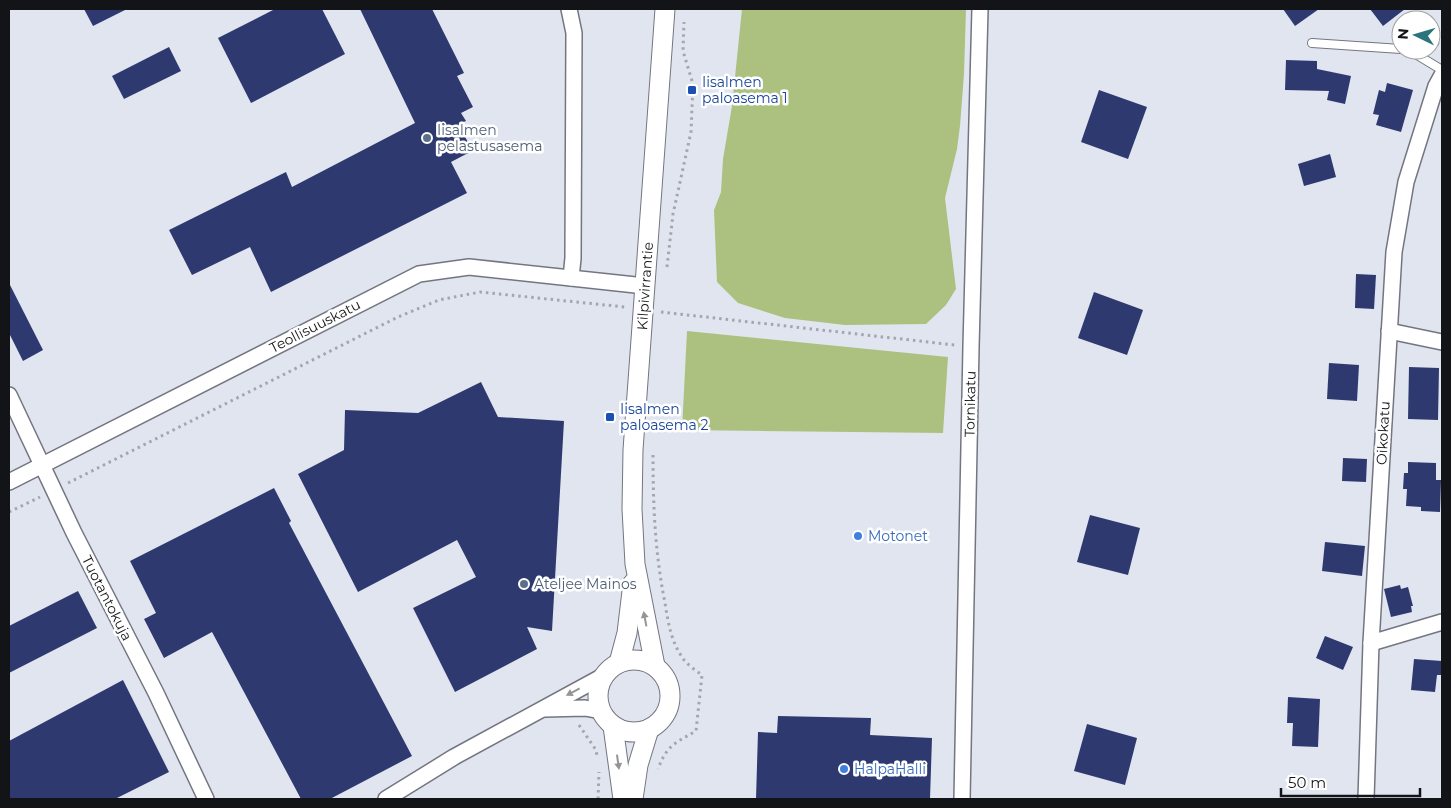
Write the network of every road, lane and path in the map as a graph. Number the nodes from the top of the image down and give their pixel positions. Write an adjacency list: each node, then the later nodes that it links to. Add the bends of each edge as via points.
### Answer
1 (569, 9): 11 (street, via 574,33)
2 (665, 9): 12 (street, Kilpivirrantie)
3 (980, 9): 17 (street, Tornikatu)
4 (685, 17): 10 (path, via 683,51 692,84 691,132 673,214)
5 (1312, 43): 6 (lane)
6 (1391, 48)
7 (1426, 60): 8 (lane)
8 (1442, 70)
9 (1442, 75): 15 (street, Oikokatu, via 1406,182 1394,252)
10 (666, 273)
11 (571, 278): 12 (street, Teollisuuskatu); 20 (street, Teollisuuskatu, via 469,267 419,274)
12 (645, 286): 13 (street, Kilpivirrantie)
13 (652, 310): 14 (path); 17 (path); 22 (path, via 480,292 438,300); 24 (street, Kilpivirrantie, via 633,450)
14 (661, 321)
15 (1389, 331): 16 (street); 26 (street, Oikokatu)
16 (1442, 342)
17 (971, 347): 43 (street, Tornikatu)
18 (9, 396): 20 (street, Tuotantokuja)
19 (653, 453): 37 (path, via 653,512 659,575 670,630 683,660 702,675 696,731 672,744)
20 (42, 465): 21 (street, Teollisuuskatu); 22 (street, Tuotantokuja)
21 (9, 482)
22 (53, 490): 23 (path); 38 (street, Tuotantokuja, via 156,692)
23 (9, 512)
24 (635, 564): 27 (street, Kilpivirrantie, via 627,633); 28 (street, Kilpivirrantie, one-way to 24)
25 (1442, 622): 26 (street)
26 (1371, 643): 44 (street, Oikokatu)
27 (619, 663): 28 (street, via 637,660); 29 (street)
28 (655, 666): 34 (street, via 667,681 670,699 664,717)
29 (604, 675): 31 (street, one-way to 31); 32 (street, via 598,693)
30 (575, 708): 31 (street); 32 (street); 35 (path, via 577,722 596,750)
31 (542, 709): 39 (street)
32 (601, 711): 33 (street)
33 (614, 726): 34 (street, via 631,732); 41 (street, one-way to 41)
34 (649, 729): 42 (street, via 638,765)
35 (598, 764)
36 (599, 770): 40 (path)
37 (657, 771)
38 (206, 799)
39 (386, 799)
40 (598, 799)
41 (623, 799)
42 (633, 799)
43 (962, 799)
44 (1366, 799)

